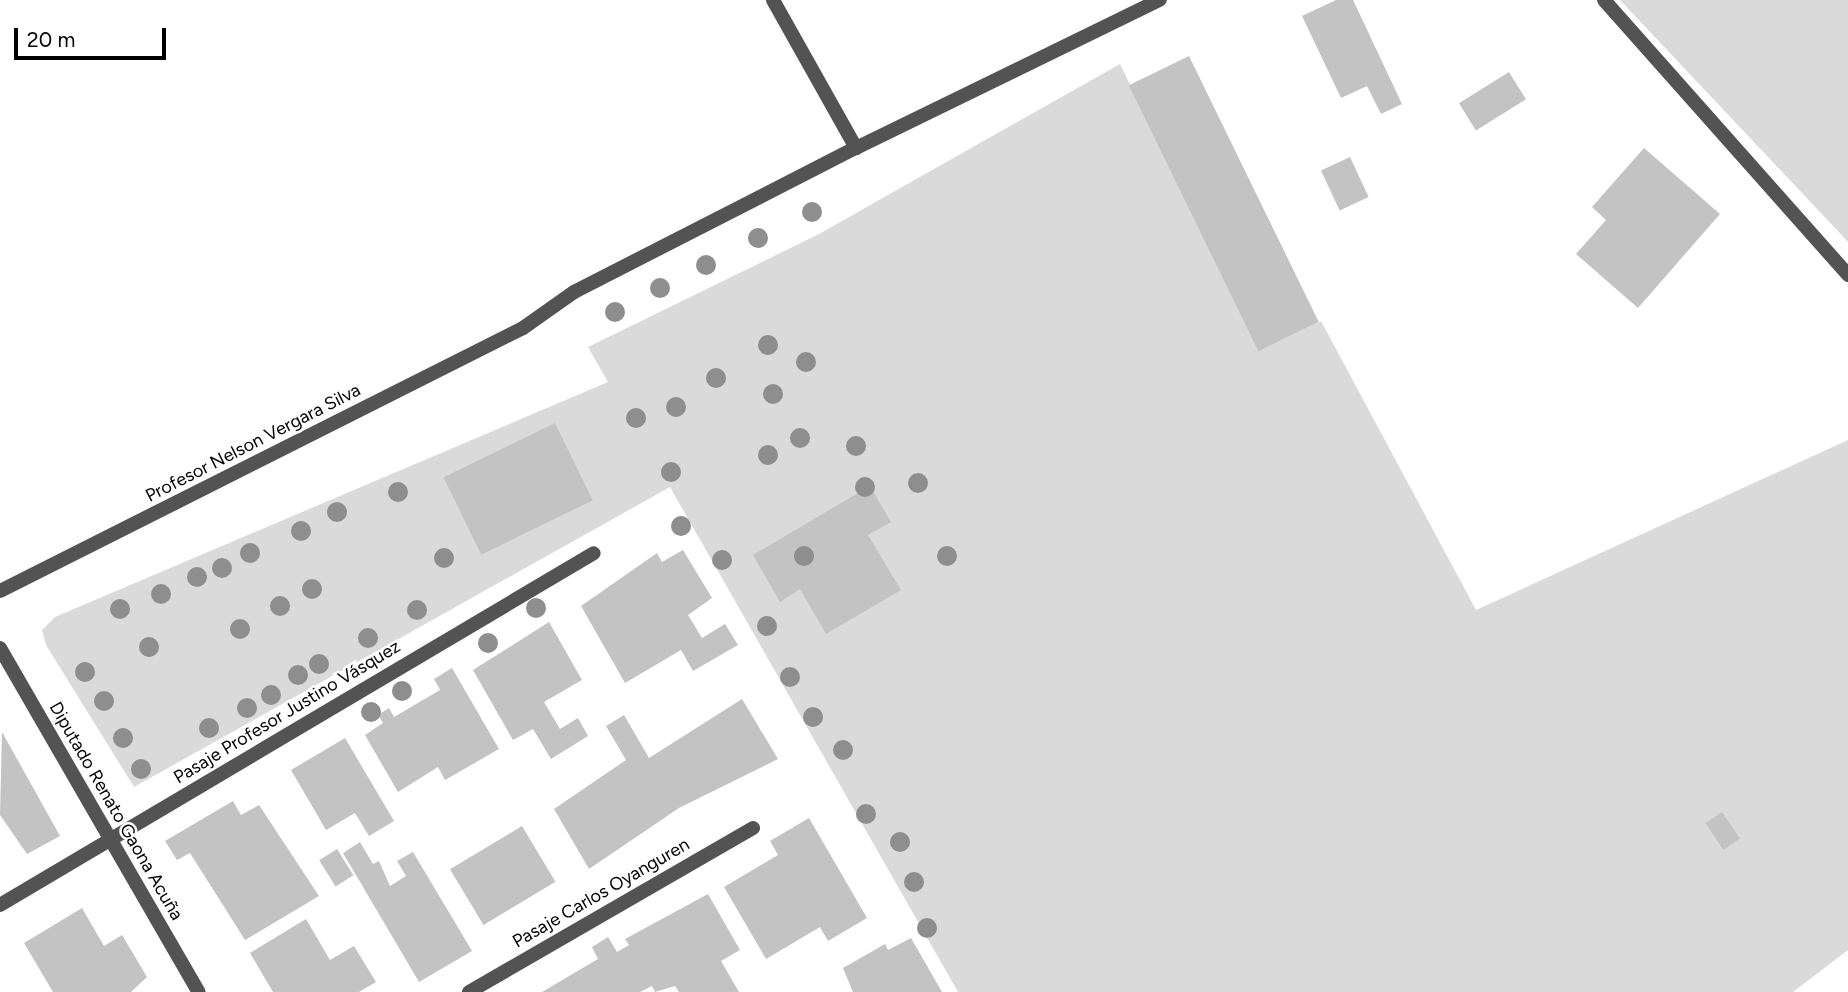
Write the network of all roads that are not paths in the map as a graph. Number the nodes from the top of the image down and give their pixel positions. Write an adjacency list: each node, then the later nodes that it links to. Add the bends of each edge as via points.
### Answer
1 (773, 0): 4 (street)
2 (1160, 0): 4 (street, Profesor Nelson Vergara Silva)
3 (1604, 0): 5 (street)
4 (856, 148): 7 (street, Profesor Nelson Vergara Silva, via 574,292 523,328)
5 (1848, 275)
6 (594, 552): 10 (street, Pasaje Profesor Justino Vásquez)
7 (0, 591)
8 (0, 648): 10 (street, Diputado Renato Gaona Acuña)
9 (753, 828): 13 (street, Pasaje Carlos Oyanguren)
10 (109, 840): 11 (street, Pasaje Profesor Justino Vásquez); 12 (street, Diputado Renato Gaona Acuña)
11 (0, 905)
12 (199, 992)
13 (469, 992)

